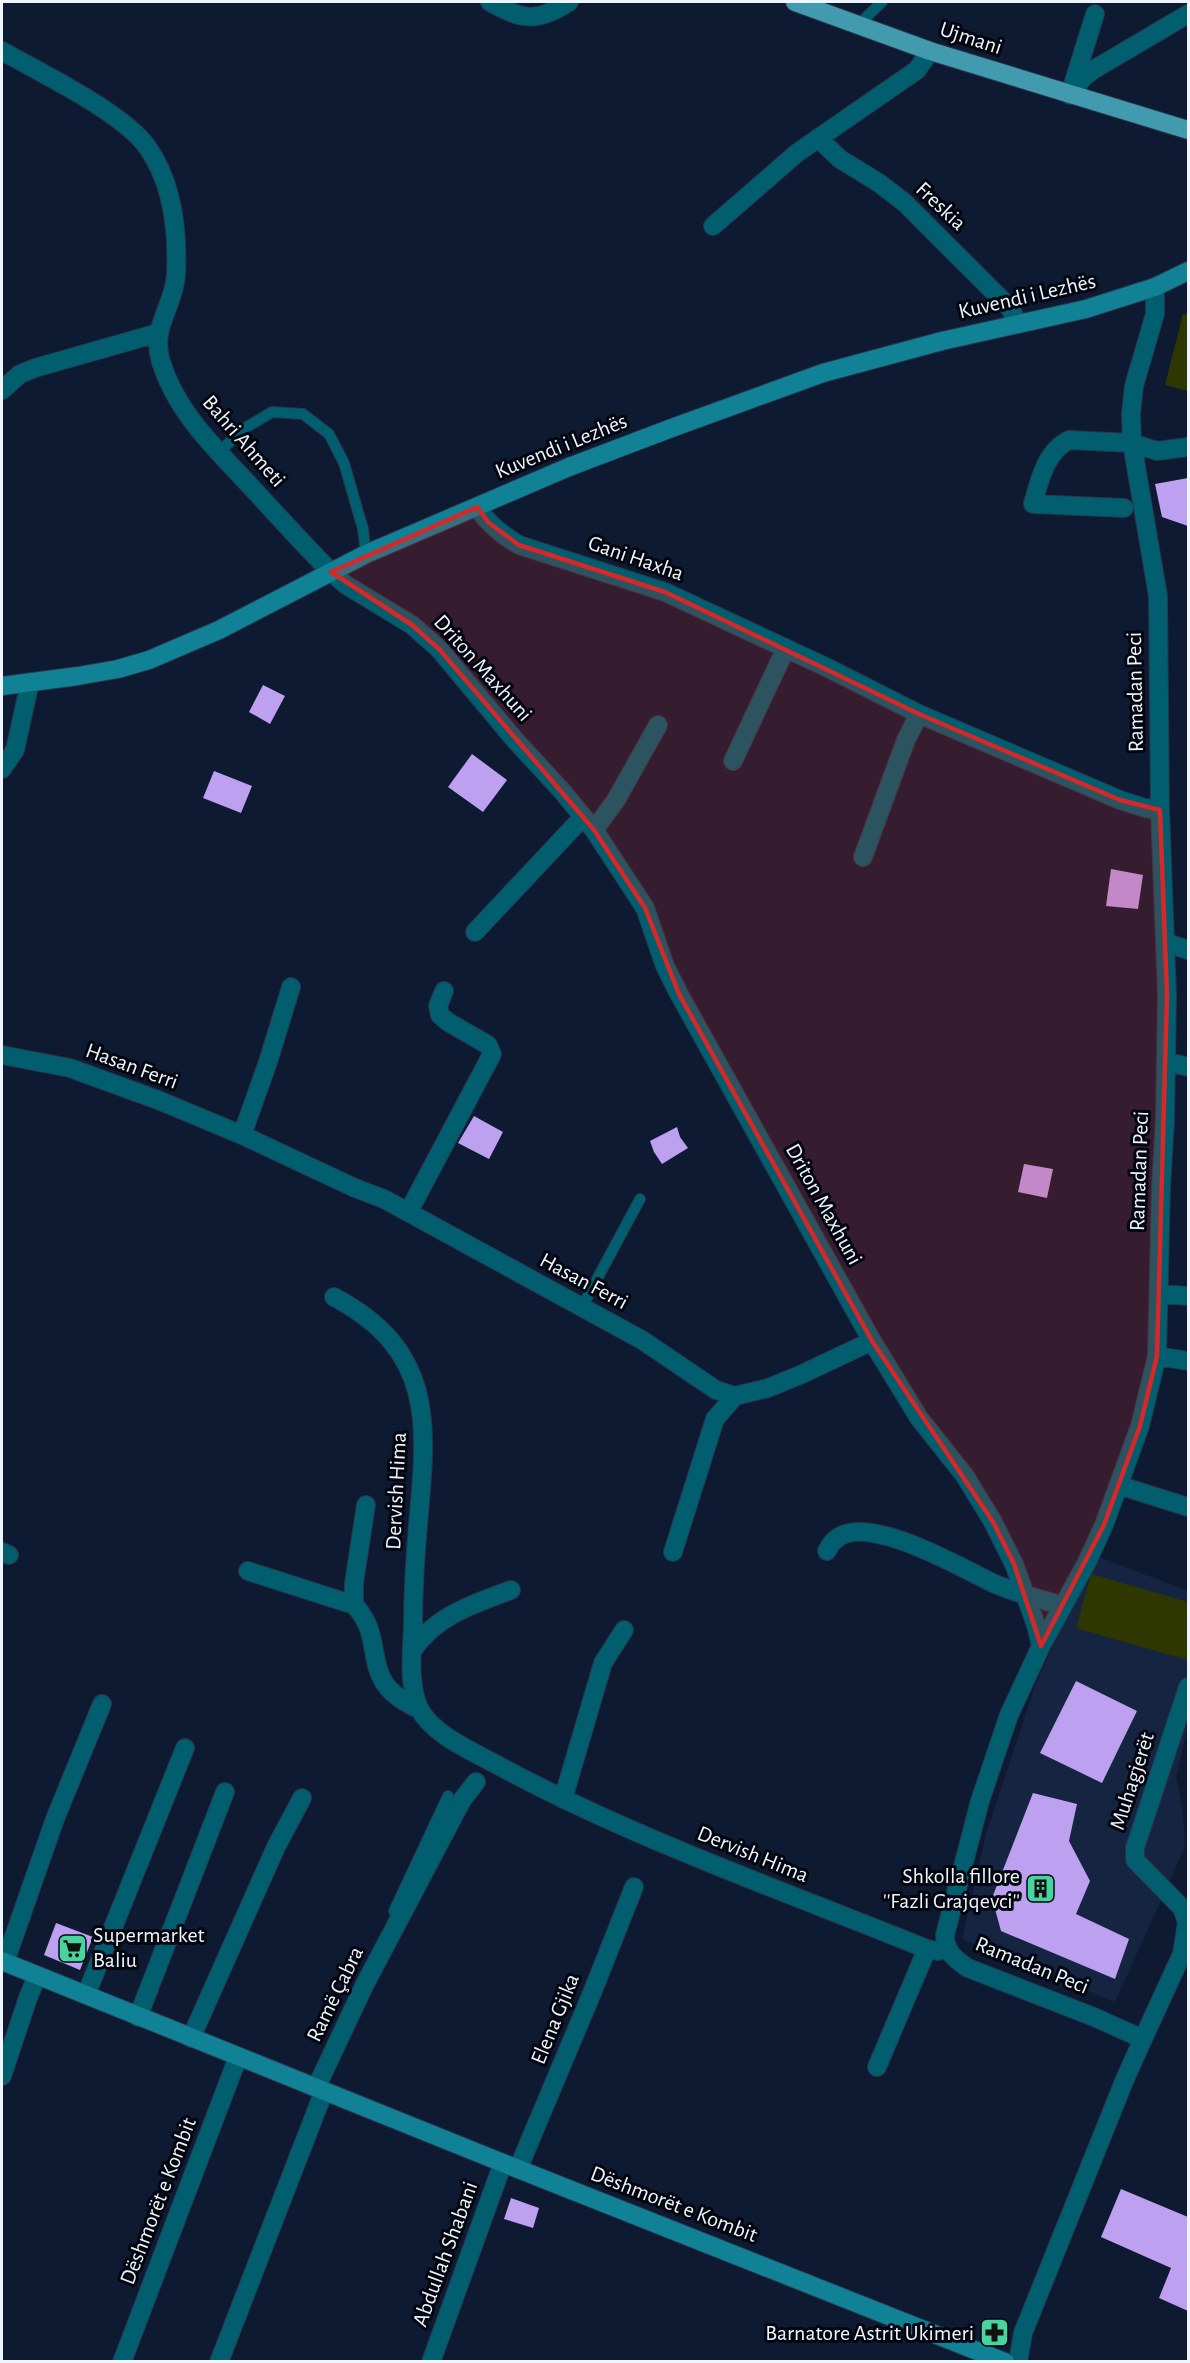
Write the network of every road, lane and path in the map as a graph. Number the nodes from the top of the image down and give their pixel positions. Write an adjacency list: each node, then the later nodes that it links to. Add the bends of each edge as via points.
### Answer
1 (489, 2): 2 (street, via 512,14 531,17 552,13)
2 (569, 2)
3 (795, 2): 7 (main road, Ujmani)
4 (882, 2): 7 (lane)
5 (1095, 14): 10 (street)
6 (1188, 14): 10 (street, via 1093,70)
7 (858, 25): 9 (main road, Ujmani)
8 (2, 51): 17 (street, Bahri Ahmeti, via 102,109 148,147 170,200 176,243 176,277)
9 (930, 51): 10 (main road, Ujmani); 12 (street, via 917,70)
10 (1070, 95): 11 (main road, Ujmani)
11 (1188, 130)
12 (818, 138): 13 (street); 16 (street, Freskia, via 840,159 905,203 1010,308)
13 (712, 226)
14 (1188, 271): 15 (street, Kuvendi i Lezhës)
15 (1155, 287): 16 (street, Kuvendi i Lezhës, via 1086,309); 19 (street, Ramadan Peci, via 1155,314 1134,386)
16 (1018, 324): 22 (street, Kuvendi i Lezhës, via 823,373 624,446)
17 (158, 333): 18 (street, via 35,368 20,374); 21 (street, Bahri Ahmeti, via 159,356 172,388 189,419)
18 (2, 390)
19 (1132, 443): 20 (street, via 1157,451); 23 (street, via 1078,439 1062,443 1051,456 1033,504); 33 (street, Ramadan Peci, via 1158,596)
20 (1188, 447)
21 (219, 452): 24 (lane, via 245,428 272,412 303,414 329,434 344,463); 25 (street, Bahri Ahmeti)
22 (477, 507): 24 (street, Kuvendi i Lezhës); 26 (street, Gani Haxha, via 489,523 519,545 665,592)
23 (1124, 508)
24 (366, 554): 25 (street, Kuvendi i Lezhës)
25 (331, 572): 27 (street, Kuvendi i Lezhës, via 219,630 149,660 118,669); 34 (street, Driton Maxhuni, via 412,625 439,649)
26 (786, 648): 29 (street, Gani Haxha); 31 (street)
27 (30, 682): 28 (street, Kuvendi i Lezhës); 32 (street, via 15,750)
28 (2, 686)
29 (919, 714): 33 (street, Gani Haxha, via 1119,800); 35 (street)
30 (658, 725): 34 (street, via 616,800)
31 (733, 761)
32 (2, 769)
33 (1160, 810): 37 (street, Ramadan Peci)
34 (588, 823): 36 (street); 51 (street, Driton Maxhuni, via 645,908 679,994)
35 (863, 857)
36 (475, 932)
37 (1165, 942): 38 (street); 42 (street, Ramadan Peci)
38 (1188, 950)
39 (291, 987): 44 (street)
40 (444, 991): 46 (street, via 438,1006 440,1015 477,1036 492,1054)
41 (2, 1055): 44 (street, Hasan Ferri, via 70,1068)
42 (1166, 1061): 43 (street); 47 (street, Ramadan Peci)
43 (1188, 1066)
44 (242, 1135): 46 (street, Hasan Ferri)
45 (640, 1199): 50 (lane)
46 (409, 1211): 50 (street, Hasan Ferri)
47 (1160, 1294): 48 (street); 52 (street, Ramadan Peci)
48 (1188, 1296)
49 (334, 1297): 67 (street, Dervish Hima, via 367,1317 391,1340 417,1390 424,1426 424,1470)
50 (582, 1307): 54 (street, Hasan Ferri, via 642,1340 716,1390)
51 (872, 1341): 54 (street, via 768,1388); 62 (street, Driton Maxhuni, via 919,1418 965,1476 1014,1564)
52 (1156, 1356): 53 (street); 55 (street, Ramadan Peci, via 1140,1426)
53 (1188, 1361)
54 (735, 1396): 59 (street, via 715,1419)
55 (1118, 1485): 57 (street); 64 (street, Ramadan Peci, via 1104,1525)
56 (366, 1505): 63 (street, Dervish Hima)
57 (1188, 1507)
58 (827, 1551): 62 (street, via 835,1539 849,1532 874,1532 911,1543 996,1584)
59 (673, 1552)
60 (248, 1571): 63 (street)
61 (511, 1590): 67 (street, via 434,1626)
62 (1026, 1594): 64 (street); 66 (street, Driton Maxhuni)
63 (354, 1605): 70 (street, Dervish Hima, via 368,1621 375,1664 382,1680 406,1703)
64 (1063, 1606): 66 (street, Ramadan Peci)
65 (624, 1629): 76 (street, via 603,1663)
66 (1041, 1646): 81 (street, Ramadan Peci, via 1009,1714 980,1802 949,1915)
67 (412, 1651): 70 (street, Dervish Hima, via 412,1681)
68 (1188, 1687): 78 (street, Muhagjerët, via 1135,1848 1135,1860)
69 (102, 1704): 83 (street, Dëshmorët e Kombit)
70 (419, 1709): 76 (street, Dervish Hima, via 455,1742)
71 (185, 1748): 85 (street)
72 (476, 1782): 79 (street, Ramë Çabra, via 462,1800)
73 (225, 1792): 86 (street)
74 (448, 1796): 79 (lane, Ramë Çabra, via 394,1910)
75 (302, 1798): 87 (street, via 276,1847)
76 (563, 1799): 80 (street, Dervish Hima)
77 (634, 1887): 93 (street, Elena Gjika, via 592,1993)
78 (1185, 1905): 82 (street, Muhagjerët)
79 (398, 1922): 92 (street, Ramë Çabra, via 365,1984)
80 (927, 1949): 81 (street, Dervish Hima); 90 (street)
81 (946, 1949): 88 (street, Ramadan Peci, via 968,1968)
82 (1185, 1953): 88 (street, Muhagjerët)
83 (3, 1962): 84 (street, Dëshmorët e Kombit)
84 (37, 1976): 85 (street, Dëshmorët e Kombit); 91 (street)
85 (86, 1995): 86 (street, Dëshmorët e Kombit)
86 (138, 2017): 87 (street, Dëshmorët e Kombit)
87 (191, 2038): 89 (street, Dëshmorët e Kombit)
88 (1143, 2039): 98 (street, via 1023,2332)
89 (238, 2057): 92 (street, Dëshmorët e Kombit); 94 (street, Dëshmorët e Kombit)
90 (878, 2067)
91 (2, 2076)
92 (320, 2089): 93 (street, Dëshmorët e Kombit); 95 (street)
93 (511, 2166): 96 (street, Abdullah Shabani); 97 (street, Dëshmorët e Kombit)
94 (122, 2361)
95 (219, 2361)
96 (431, 2361)
97 (1005, 2361)
98 (1018, 2361)

